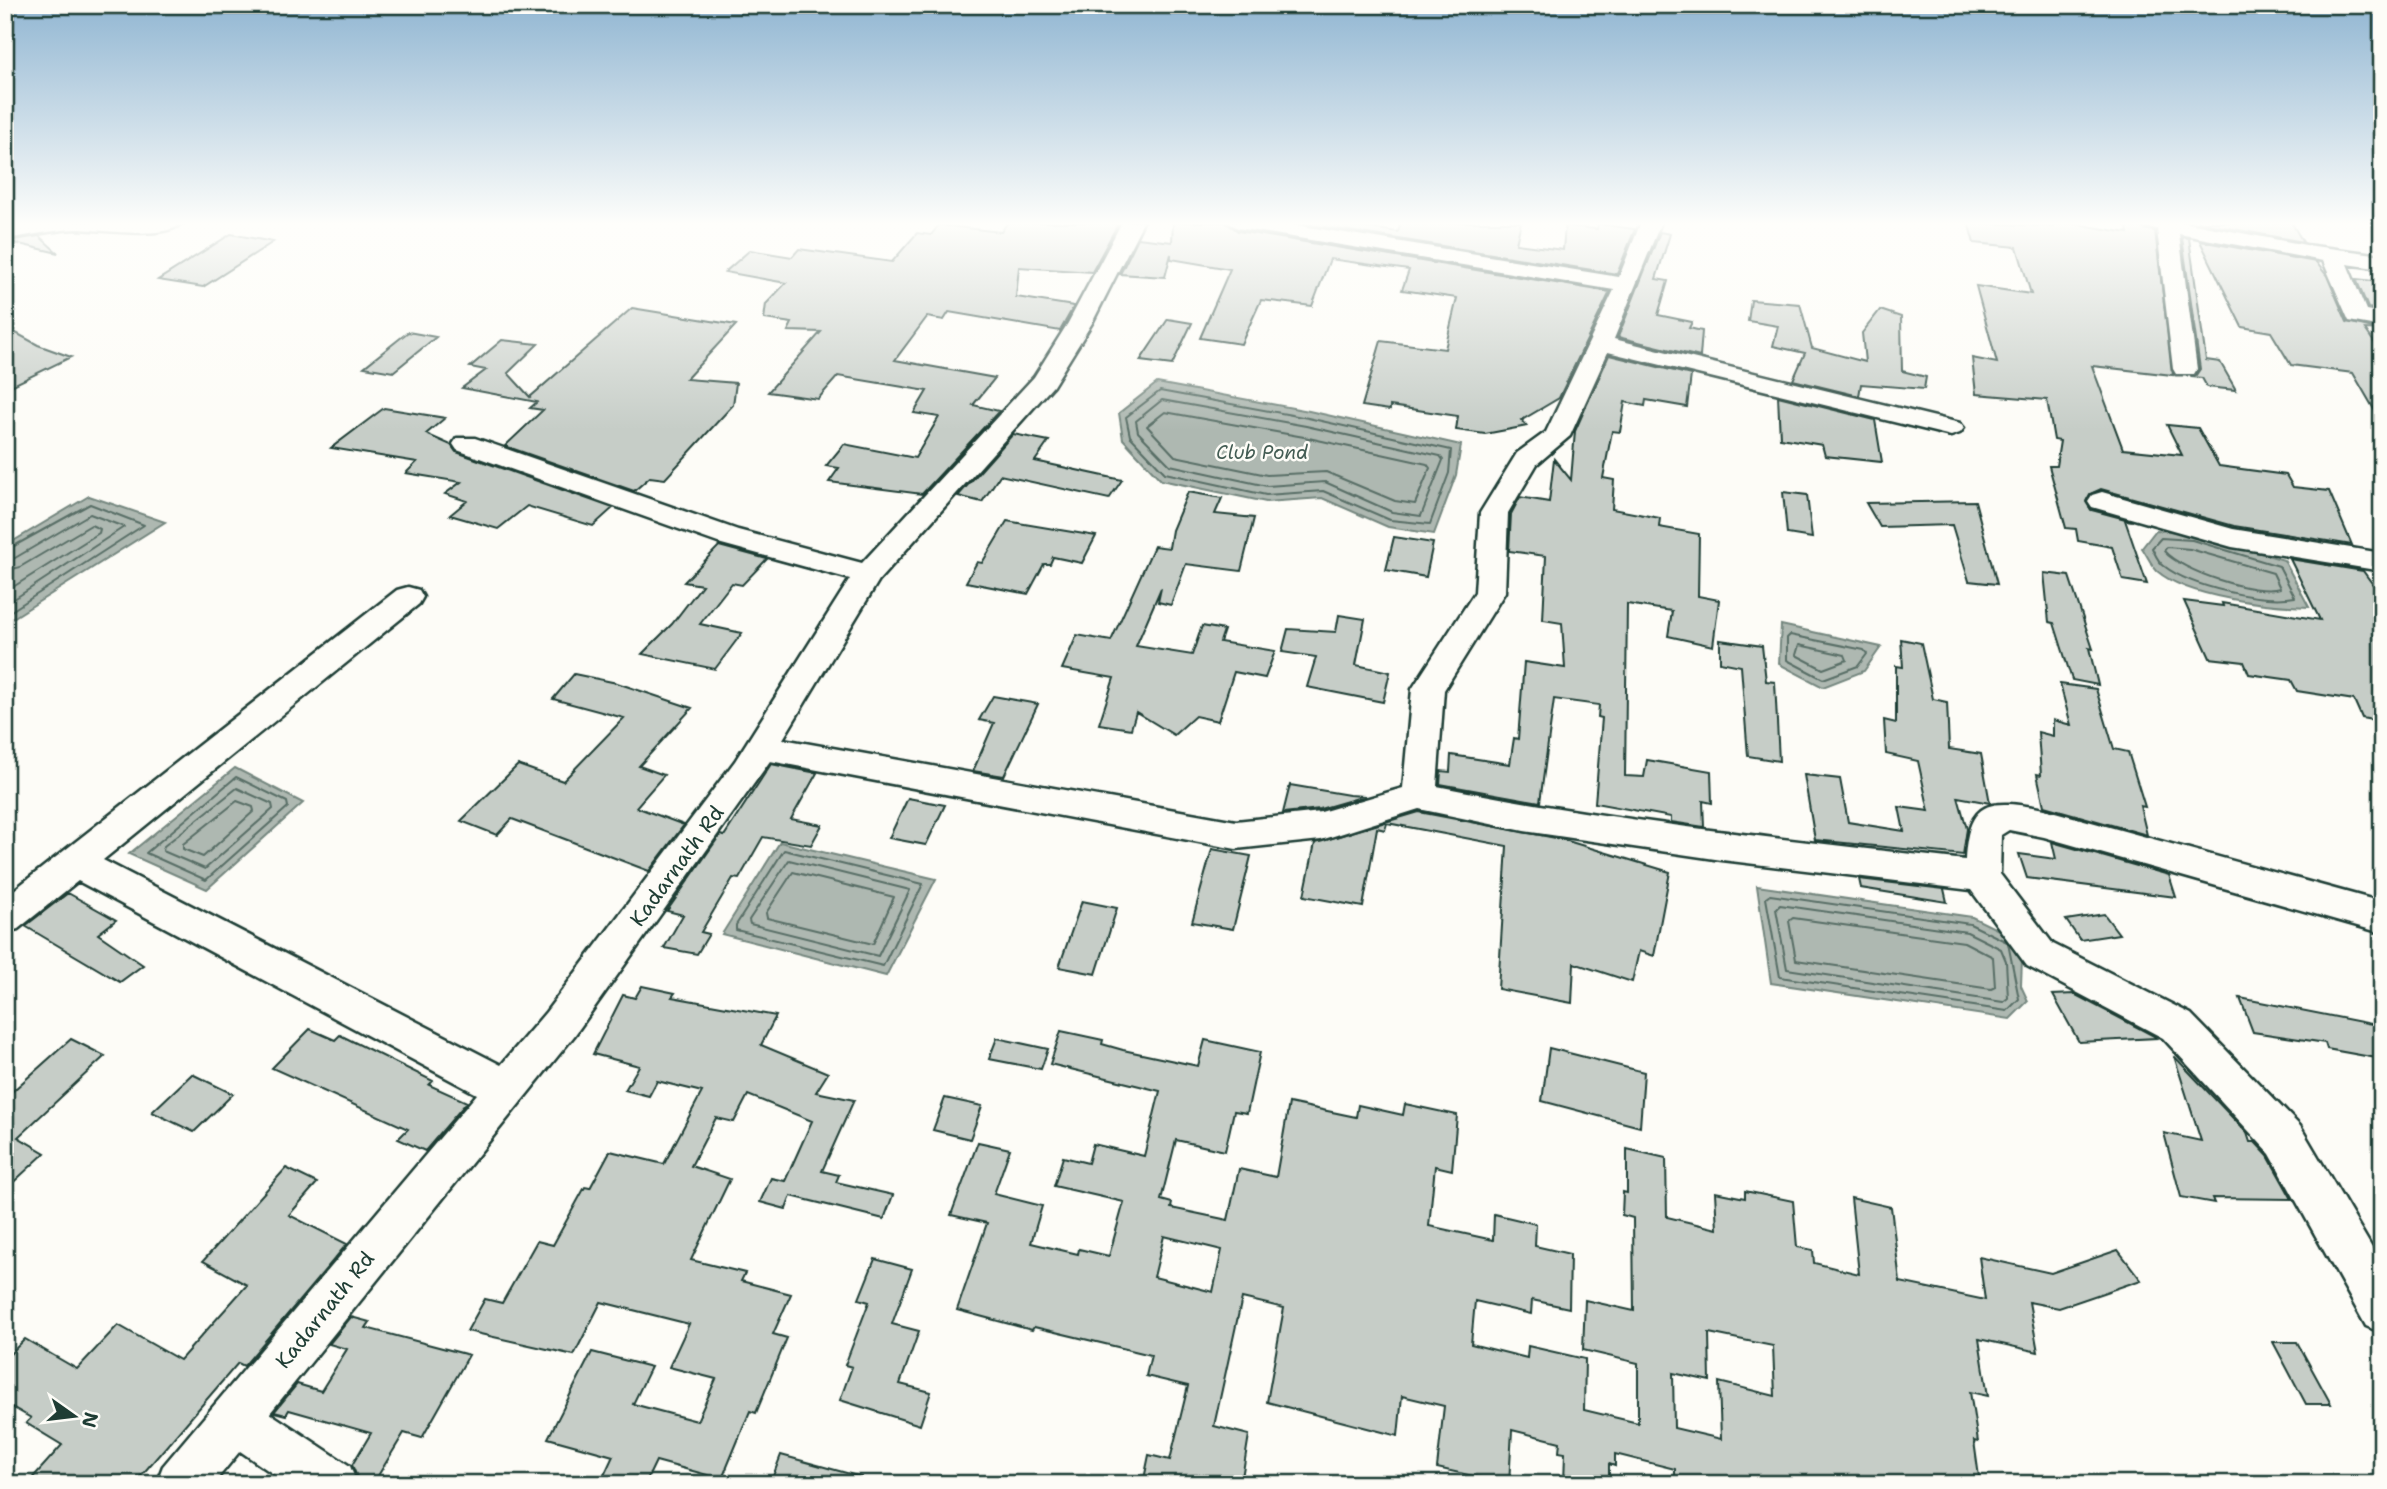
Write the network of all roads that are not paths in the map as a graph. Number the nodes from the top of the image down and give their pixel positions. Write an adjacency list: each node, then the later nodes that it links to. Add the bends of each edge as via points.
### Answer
1 (1096, 291): 12 (street, Kadarnath Rd, via 1044,382)
2 (1624, 291): 6 (street)
3 (2171, 291): 7 (street)
4 (2347, 291): 5 (street, via 2357,316)
5 (2382, 320)
6 (1598, 342): 8 (street); 15 (street, via 1557,436 1526,459 1494,513 1490,592 1427,688)
7 (2185, 369)
8 (1951, 428)
9 (466, 444): 12 (street, via 728,537)
10 (2102, 501): 11 (street, via 2232,538)
11 (2382, 562)
12 (868, 574): 14 (street, Kadarnath Rd)
13 (408, 597): 16 (street)
14 (761, 747): 15 (street, via 1236,835 1321,826); 20 (street, Kadarnath Rd, via 560,1024)
15 (1419, 796): 17 (street, via 1524,817 1722,846)
16 (75, 862): 18 (street); 20 (street)
17 (1982, 877): 19 (street, via 1984,830 2004,815); 21 (street, via 2040,954 2177,1026 2285,1140)
18 (5, 918)
19 (2382, 918)
20 (507, 1089): 22 (street, Kadarnath Rd)
21 (2382, 1310)
22 (235, 1419): 23 (street, Kadarnath Rd); 24 (street)
23 (181, 1484)
24 (332, 1484)

